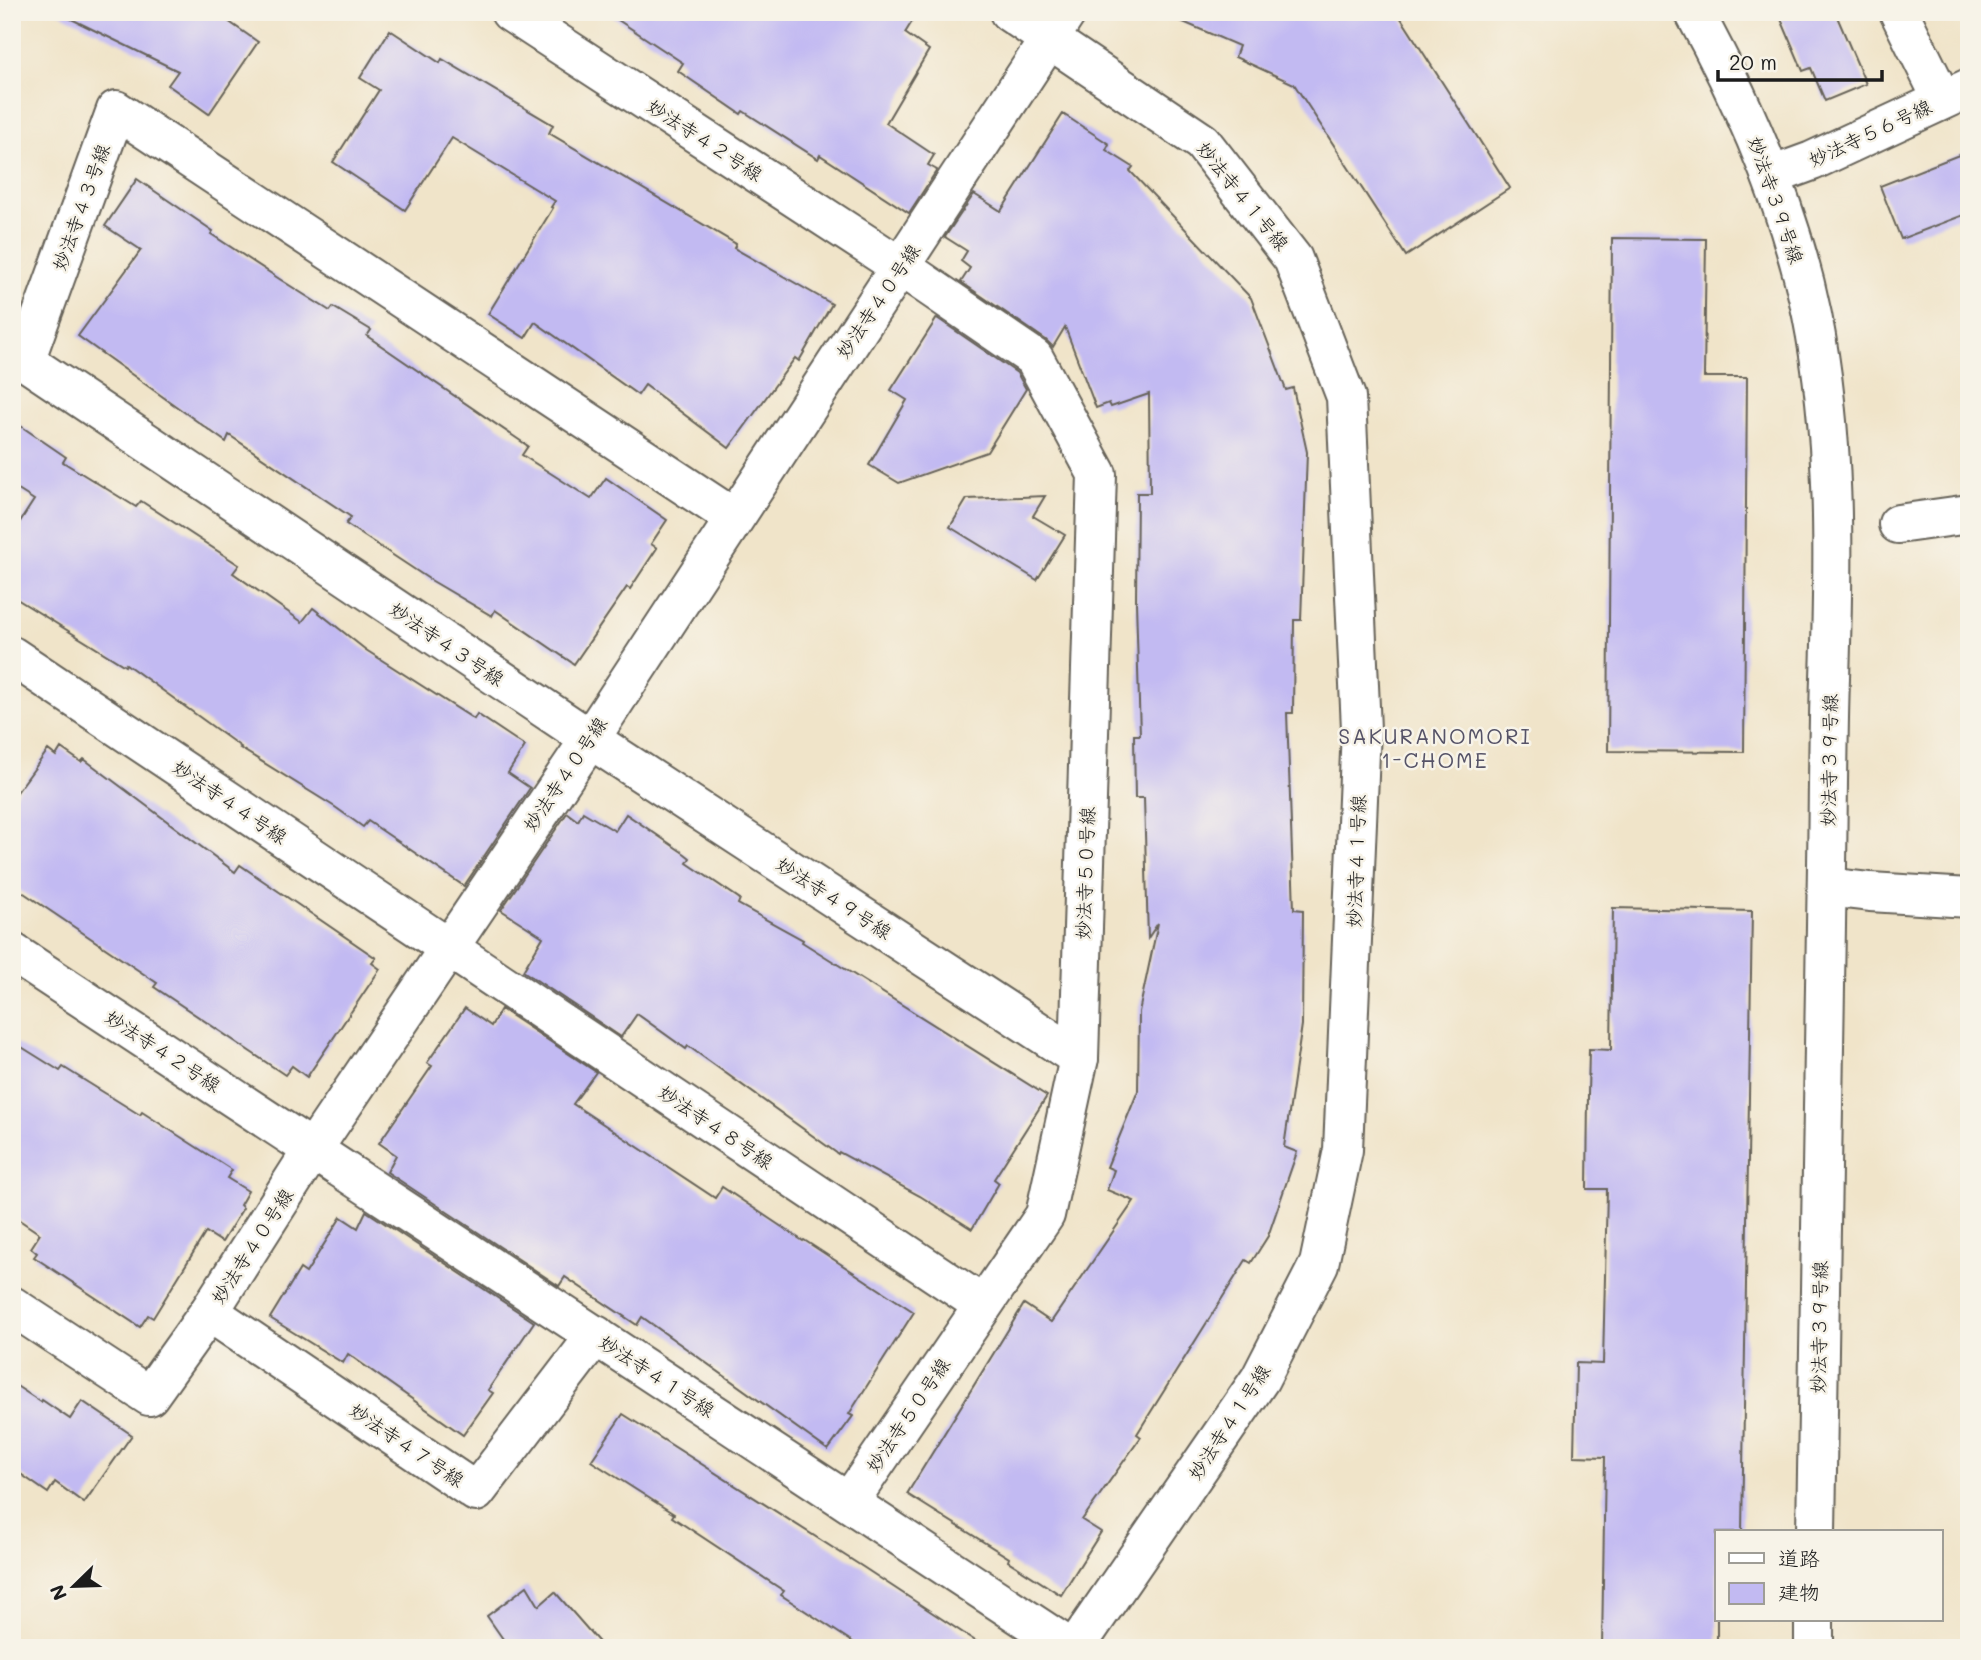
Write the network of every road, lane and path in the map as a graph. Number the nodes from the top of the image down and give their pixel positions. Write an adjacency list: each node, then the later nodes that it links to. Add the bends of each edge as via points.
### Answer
1 (510, 12): 8 (street, 妙法寺４２号線)
2 (1009, 12): 5 (street, 妙法寺４１号線)
3 (1694, 12): 7 (street, 妙法寺３９号線, via 1729,76)
4 (1899, 12): 6 (street)
5 (1058, 25): 8 (street, 妙法寺４０号線); 27 (street, 妙法寺４１号線, via 1202,142 1293,259 1346,397 1361,729 1343,1150 1320,1264 1260,1379)
6 (1955, 94): 7 (street, 妙法寺５６号線)
7 (1771, 176): 14 (street, 妙法寺３９号線, via 1812,314 1825,393 1834,557)
8 (901, 267): 10 (street, 妙法寺４０号線); 18 (street, 妙法寺５０号線, via 1034,358 1097,474)
9 (1969, 514): 11 (street)
10 (734, 517): 13 (street, 妙法寺４０号線); 13 (street, 妙法寺４３号線, via 116,110 25,362)
11 (1898, 524)
12 (12, 656): 16 (street, 妙法寺４４号線)
13 (590, 739): 16 (street, 妙法寺４０号線); 18 (street, 妙法寺４９号線)
14 (1826, 887): 15 (street); 25 (street, 妙法寺３９号線)
15 (1969, 898)
16 (448, 948): 19 (street, 妙法寺４０号線); 21 (street, 妙法寺４８号線)
17 (12, 952): 19 (street, 妙法寺４２号線)
18 (1079, 1058): 21 (street, 妙法寺５０号線, via 1045,1215)
19 (313, 1149): 22 (street, 妙法寺４０号線); 23 (street, 妙法寺４１号線)
20 (12, 1306): 22 (street, 妙法寺４０号線, via 149,1396)
21 (983, 1306): 24 (street, 妙法寺５０号線)
22 (209, 1312): 23 (street, 妙法寺４７号線, via 477,1492)
23 (596, 1335): 24 (street, 妙法寺４１号線)
24 (849, 1502): 27 (street, 妙法寺４１号線)
25 (1816, 1530)
26 (1814, 1622): 28 (street)
27 (1073, 1648)
28 (1814, 1648)

